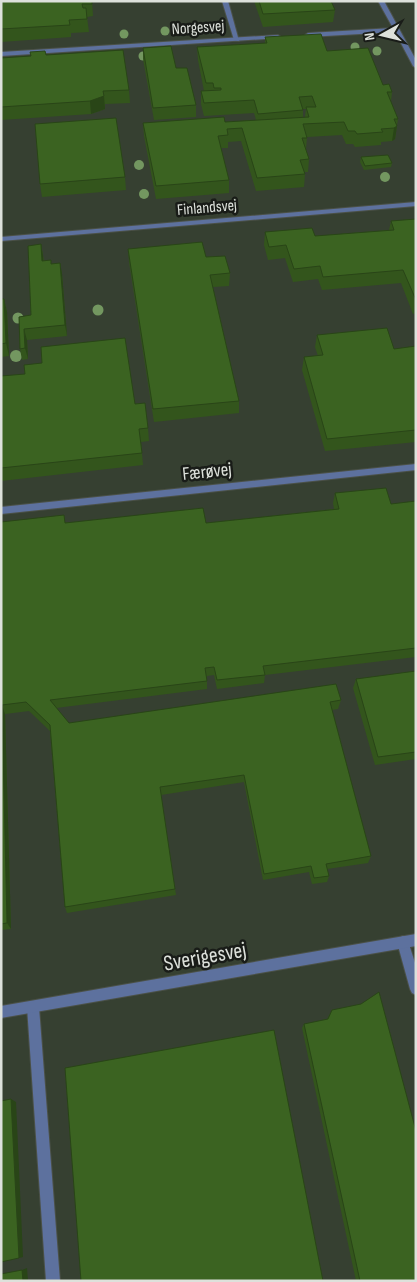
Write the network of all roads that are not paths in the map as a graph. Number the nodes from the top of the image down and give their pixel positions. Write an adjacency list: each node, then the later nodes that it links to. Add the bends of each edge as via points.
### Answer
1 (225, 1): 6 (street)
2 (382, 1): 3 (street)
3 (397, 30): 4 (street); 8 (street)
4 (296, 36)
5 (286, 37): 6 (street, Norgesvej)
6 (237, 40): 7 (street, Norgesvej)
7 (1, 54)
8 (416, 66)
9 (416, 204): 10 (street, Finlandsvej)
10 (1, 238)
11 (416, 467): 12 (street, Færøvej)
12 (1, 511)
13 (409, 941): 14 (street); 15 (street, Sverigesvej)
14 (416, 989)
15 (33, 1007): 16 (street, Sverigesvej); 17 (street)
16 (1, 1012)
17 (53, 1281)

